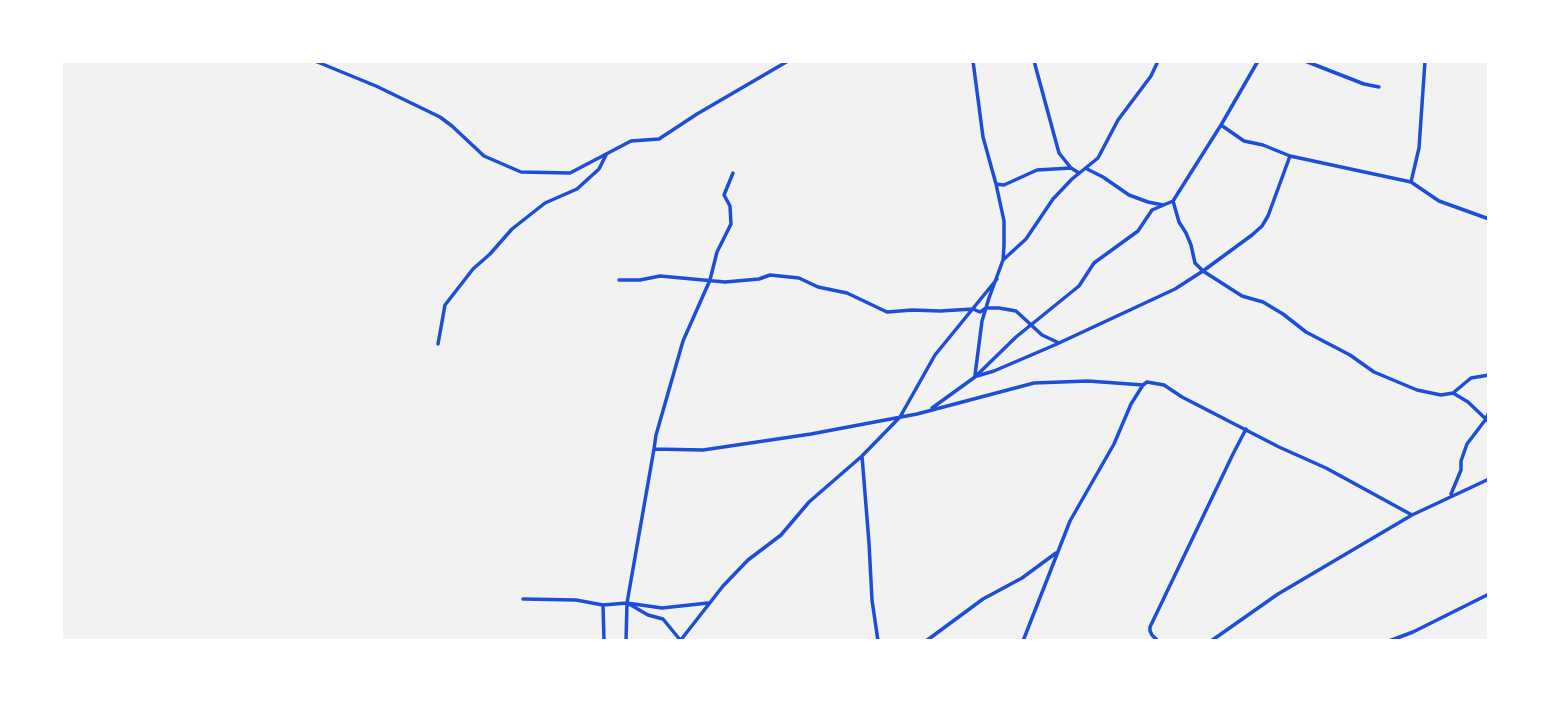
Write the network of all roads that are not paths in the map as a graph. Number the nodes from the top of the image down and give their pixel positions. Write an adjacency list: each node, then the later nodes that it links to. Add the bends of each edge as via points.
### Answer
1 (315, 61): 11 (street, via 440,117 484,156 522,173 570,173)
2 (788, 61): 11 (street, via 659,139 631,141)
3 (973, 61): 18 (street, via 983,137)
4 (1034, 61): 13 (street, via 1059,153)
5 (1158, 61): 14 (street)
6 (1258, 61): 10 (street)
7 (1305, 61): 9 (street)
8 (1425, 61): 17 (street, via 1419,148)
9 (1379, 87)
10 (1220, 125): 12 (street, via 1244,141); 19 (street)
11 (607, 153): 31 (street, via 599,169 578,189 545,203 473,269 445,305)
12 (1290, 156): 17 (street); 23 (street, via 1262,226)
13 (1070, 169): 16 (street); 18 (street, via 1037,170 1004,186)
14 (1087, 169): 16 (street); 20 (street, via 1129,195)
15 (733, 173): 26 (street, via 724,195 731,224)
16 (1080, 174): 22 (street)
17 (1411, 182): 21 (street, via 1439,201)
18 (996, 184): 22 (street, via 1004,221)
19 (1173, 201): 20 (street); 23 (street, via 1195,263)
20 (1163, 205): 29 (street, via 1152,210 1138,230 1094,263 1079,286)
21 (1489, 219)
22 (1003, 260): 24 (street)
23 (1203, 271): 30 (street, via 1175,289); 35 (street, via 1242,296 1263,302 1374,372 1417,390)
24 (997, 279): 27 (street); 28 (street)
25 (619, 280): 26 (street, via 660,276)
26 (710, 280): 28 (street, via 770,275 799,278 887,312); 41 (street, via 682,341)
27 (986, 308): 28 (street, via 980,312); 29 (street, via 1016,311); 33 (street)
28 (972, 309): 38 (street, via 935,355)
29 (1031, 325): 30 (street); 33 (street)
30 (1059, 343): 33 (street)
31 (438, 344)
32 (1489, 375): 35 (street, via 1471,377)
33 (975, 377): 36 (street)
34 (1143, 385): 36 (street, via 1034,383); 40 (street, via 1164,385); 46 (street)
35 (1453, 393): 39 (street)
36 (930, 410): 38 (street)
37 (1489, 412): 39 (street)
38 (900, 417): 41 (street, via 704,450); 42 (street)
39 (1487, 421): 44 (street, via 1467,444)
40 (1246, 429): 45 (street); 58 (street, via 1150,627)
41 (654, 449): 49 (street)
42 (862, 456): 50 (street, via 809,502 781,535 748,560); 55 (street)
43 (1489, 479): 44 (street)
44 (1449, 497): 45 (street)
45 (1412, 515): 59 (street, via 1278,594)
46 (1058, 551): 56 (street); 57 (street)
47 (1489, 594): 60 (street)
48 (523, 599): 51 (street)
49 (627, 603): 50 (street, via 662,608); 51 (street); 52 (street, via 663,619); 54 (street)
50 (710, 603): 52 (street)
51 (603, 605): 53 (street)
52 (680, 640)
53 (604, 641)
54 (626, 641)
55 (878, 641)
56 (926, 641)
57 (1023, 641)
58 (1158, 641)
59 (1210, 641)
60 (1389, 641)

